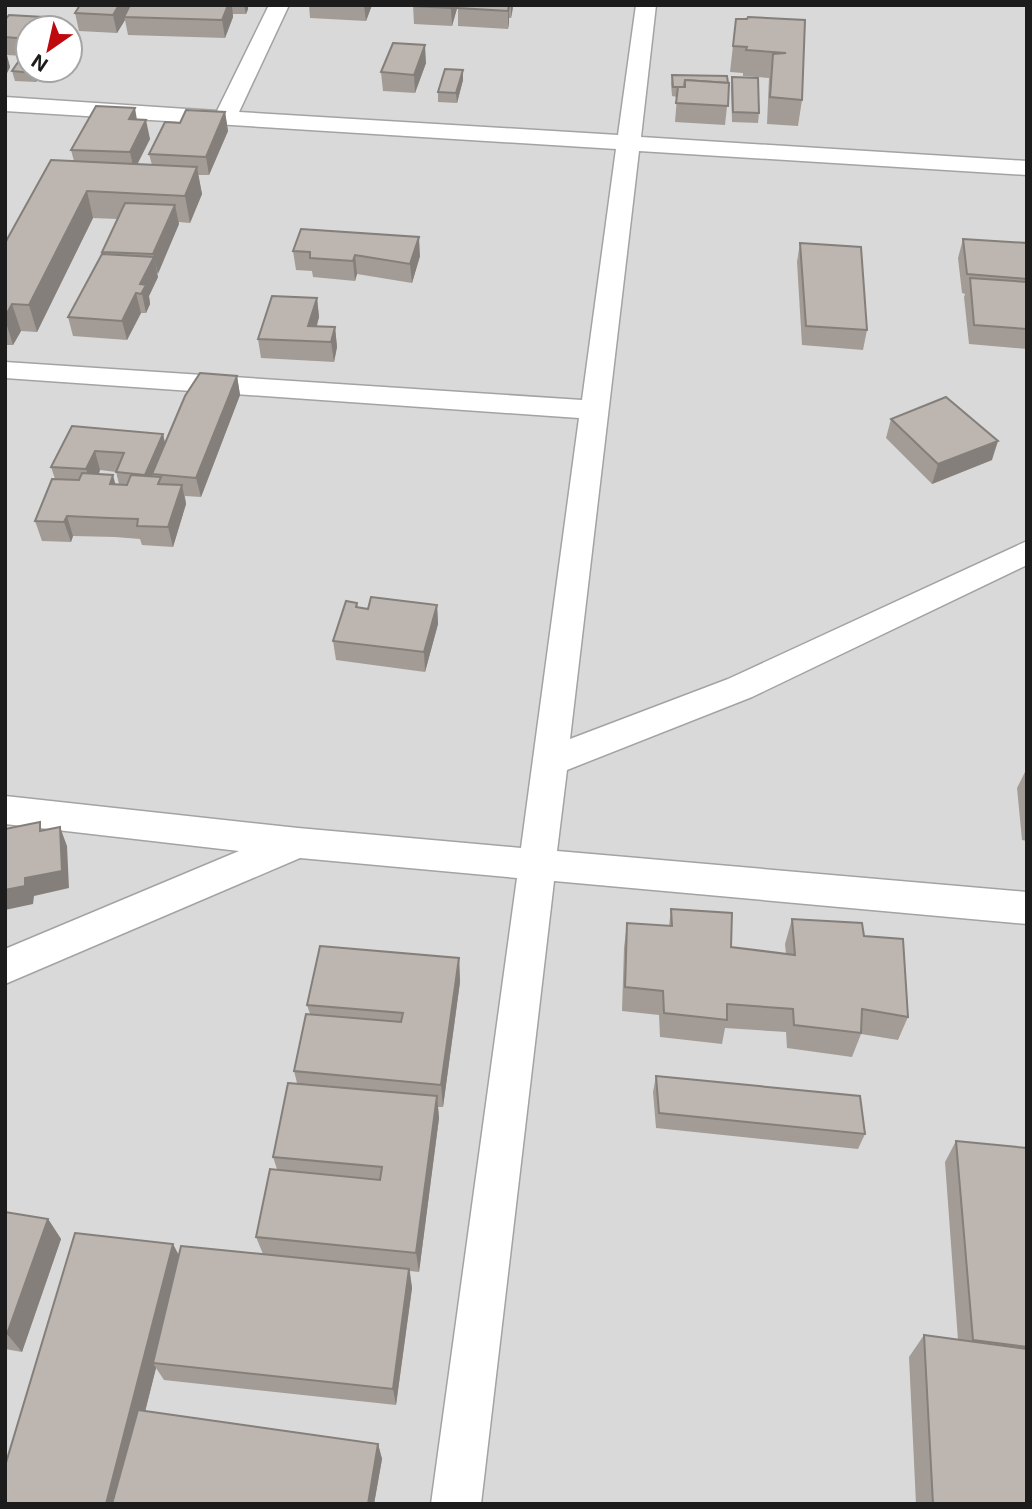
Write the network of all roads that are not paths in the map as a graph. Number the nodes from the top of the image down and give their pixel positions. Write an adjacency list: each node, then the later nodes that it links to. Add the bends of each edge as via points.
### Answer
1 (279, 5): 4 (street)
2 (646, 5): 5 (street)
3 (5, 104): 4 (street)
4 (225, 117): 5 (street)
5 (628, 143): 6 (street); 8 (street)
6 (1027, 168)
7 (5, 370): 8 (street)
8 (594, 410): 10 (street)
9 (1027, 552): 10 (street, via 740,688)
10 (549, 762): 13 (street)
11 (5, 810): 12 (street)
12 (298, 843): 13 (street); 15 (street)
13 (538, 866): 14 (street); 16 (street)
14 (1027, 908)
15 (5, 967)
16 (456, 1504)

